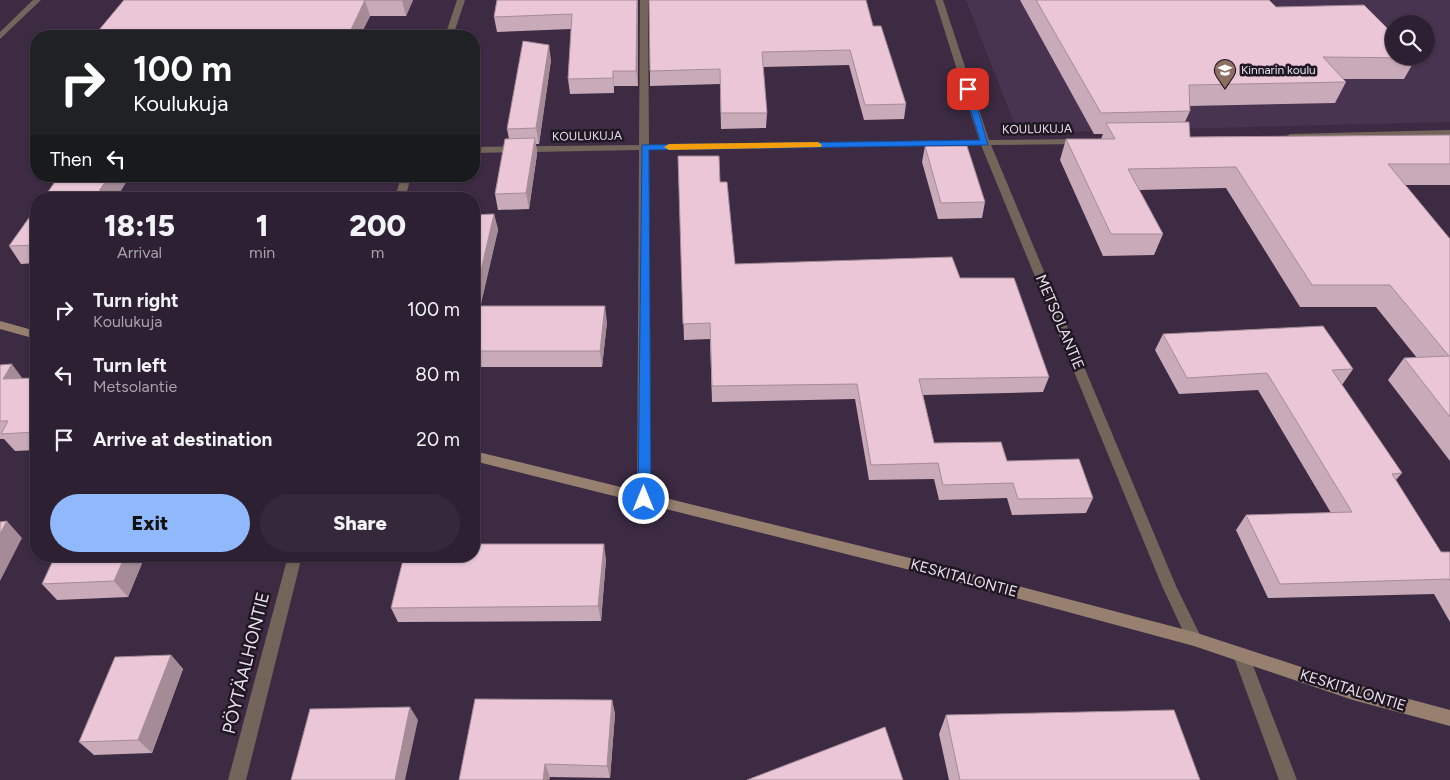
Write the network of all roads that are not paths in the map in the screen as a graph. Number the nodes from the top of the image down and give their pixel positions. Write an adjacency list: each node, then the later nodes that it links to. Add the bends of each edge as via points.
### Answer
1 (37, 0): 6 (street)
2 (461, 0): 5 (street)
3 (644, 0): 11 (street)
4 (939, 0): 10 (street, METSOLANTIE)
5 (451, 30)
6 (0, 37)
7 (1450, 133): 8 (street)
8 (1282, 137)
9 (1093, 141): 10 (street, KOULUKUJA)
10 (985, 143): 11 (street, KOULUKUJA); 18 (street, METSOLANTIE)
11 (645, 147): 12 (street, KOULUKUJA); 16 (street)
12 (480, 150)
13 (0, 325): 14 (street)
14 (30, 333)
15 (480, 458): 16 (street, KESKITALONTIE)
16 (644, 499): 18 (street, KESKITALONTIE, via 938,571)
17 (293, 562): 21 (street, PÖYTÄALHONTIE)
18 (1194, 639): 19 (street, KESKITALONTIE)
19 (1241, 655): 20 (street, KESKITALONTIE, via 1353,692); 22 (street)
20 (1450, 718)
21 (237, 780)
22 (1288, 780)

